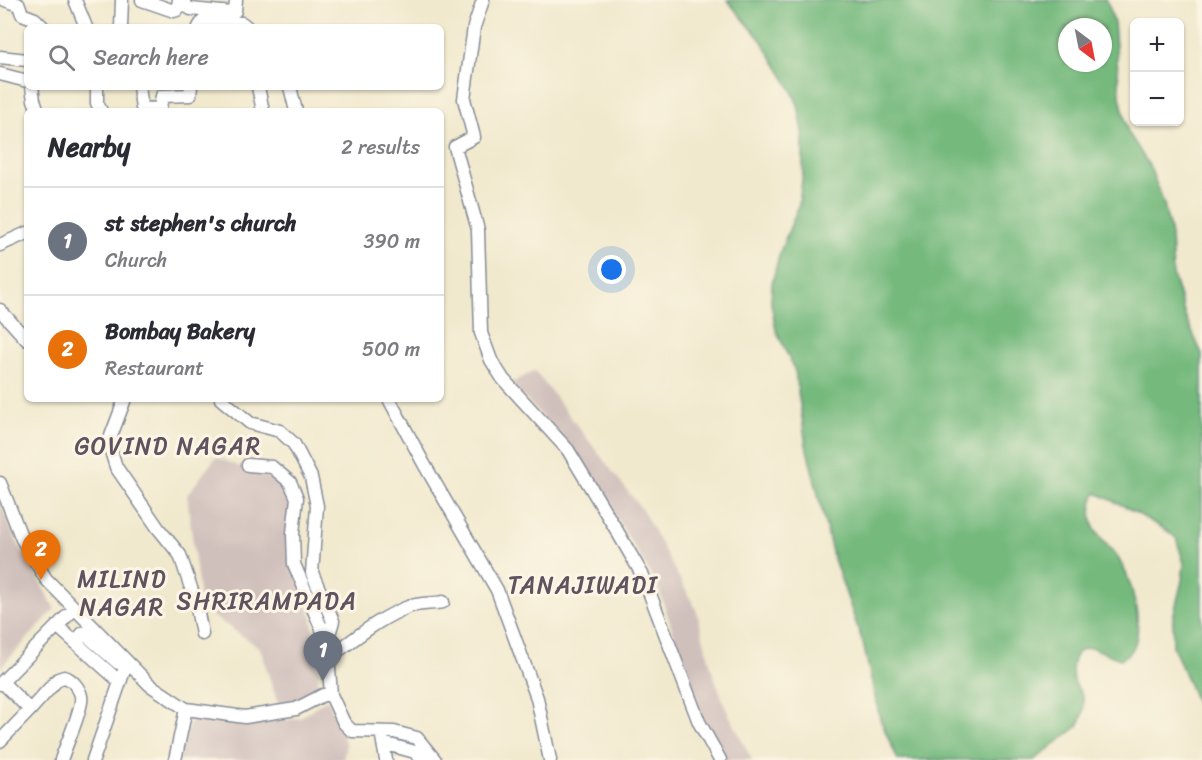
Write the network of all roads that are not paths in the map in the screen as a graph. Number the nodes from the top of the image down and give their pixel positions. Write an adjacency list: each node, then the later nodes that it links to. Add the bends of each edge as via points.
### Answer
1 (5, 0): 8 (street, via 19,5 22,14)
2 (75, 0): 9 (street)
3 (122, 0): 10 (street)
4 (142, 0): 5 (street, via 177,10)
5 (181, 0): 6 (street, via 191,9 232,13)
6 (236, 0)
7 (483, 0): 60 (street, via 474,27 464,99 474,137 455,147 478,230 481,333 502,379 568,450 643,576 699,722)
8 (40, 24)
9 (85, 24)
10 (121, 24)
11 (201, 24): 12 (street)
12 (243, 24)
13 (0, 57): 14 (street)
14 (24, 60)
15 (0, 74): 16 (street)
16 (24, 80)
17 (32, 90): 23 (street)
18 (97, 90): 24 (street)
19 (139, 90): 25 (street)
20 (191, 90): 26 (street, via 190,95 162,96)
21 (259, 90): 27 (street)
22 (291, 90): 28 (street)
23 (37, 108)
24 (100, 108)
25 (142, 108)
26 (160, 108)
27 (262, 108)
28 (295, 108)
29 (24, 234): 30 (street)
30 (0, 245)
31 (0, 310): 32 (street)
32 (24, 337)
33 (124, 402): 41 (street, via 111,436 116,467 180,555)
34 (225, 402): 42 (street, via 250,423 280,431 294,444 311,477 317,506 312,573 333,621)
35 (391, 402): 59 (street, via 497,590 537,698)
36 (248, 465): 42 (street, via 272,467 290,482 297,498 294,564)
37 (0, 483): 39 (street, via 22,538 46,579)
38 (443, 602): 44 (street, via 414,605 396,613 364,630)
39 (75, 608): 40 (street); 45 (street)
40 (57, 626): 43 (street); 47 (street)
41 (202, 634)
42 (327, 641): 44 (street)
43 (75, 642): 45 (street, via 86,633); 46 (street)
44 (328, 658): 48 (street)
45 (128, 669): 46 (street); 49 (street)
46 (120, 682): 54 (street)
47 (1, 683): 50 (street)
48 (331, 695): 49 (street, via 296,709 245,717); 51 (street, via 352,731)
49 (186, 709): 55 (street)
50 (30, 710): 52 (street); 53 (street, via 64,677 79,690 81,701)
51 (382, 738): 56 (street); 57 (street, via 415,752); 58 (street, via 394,732 417,738)
52 (0, 741)
53 (61, 760)
54 (93, 760)
55 (175, 760)
56 (386, 760)
57 (423, 760)
58 (435, 760)
59 (550, 760)
60 (720, 760)

